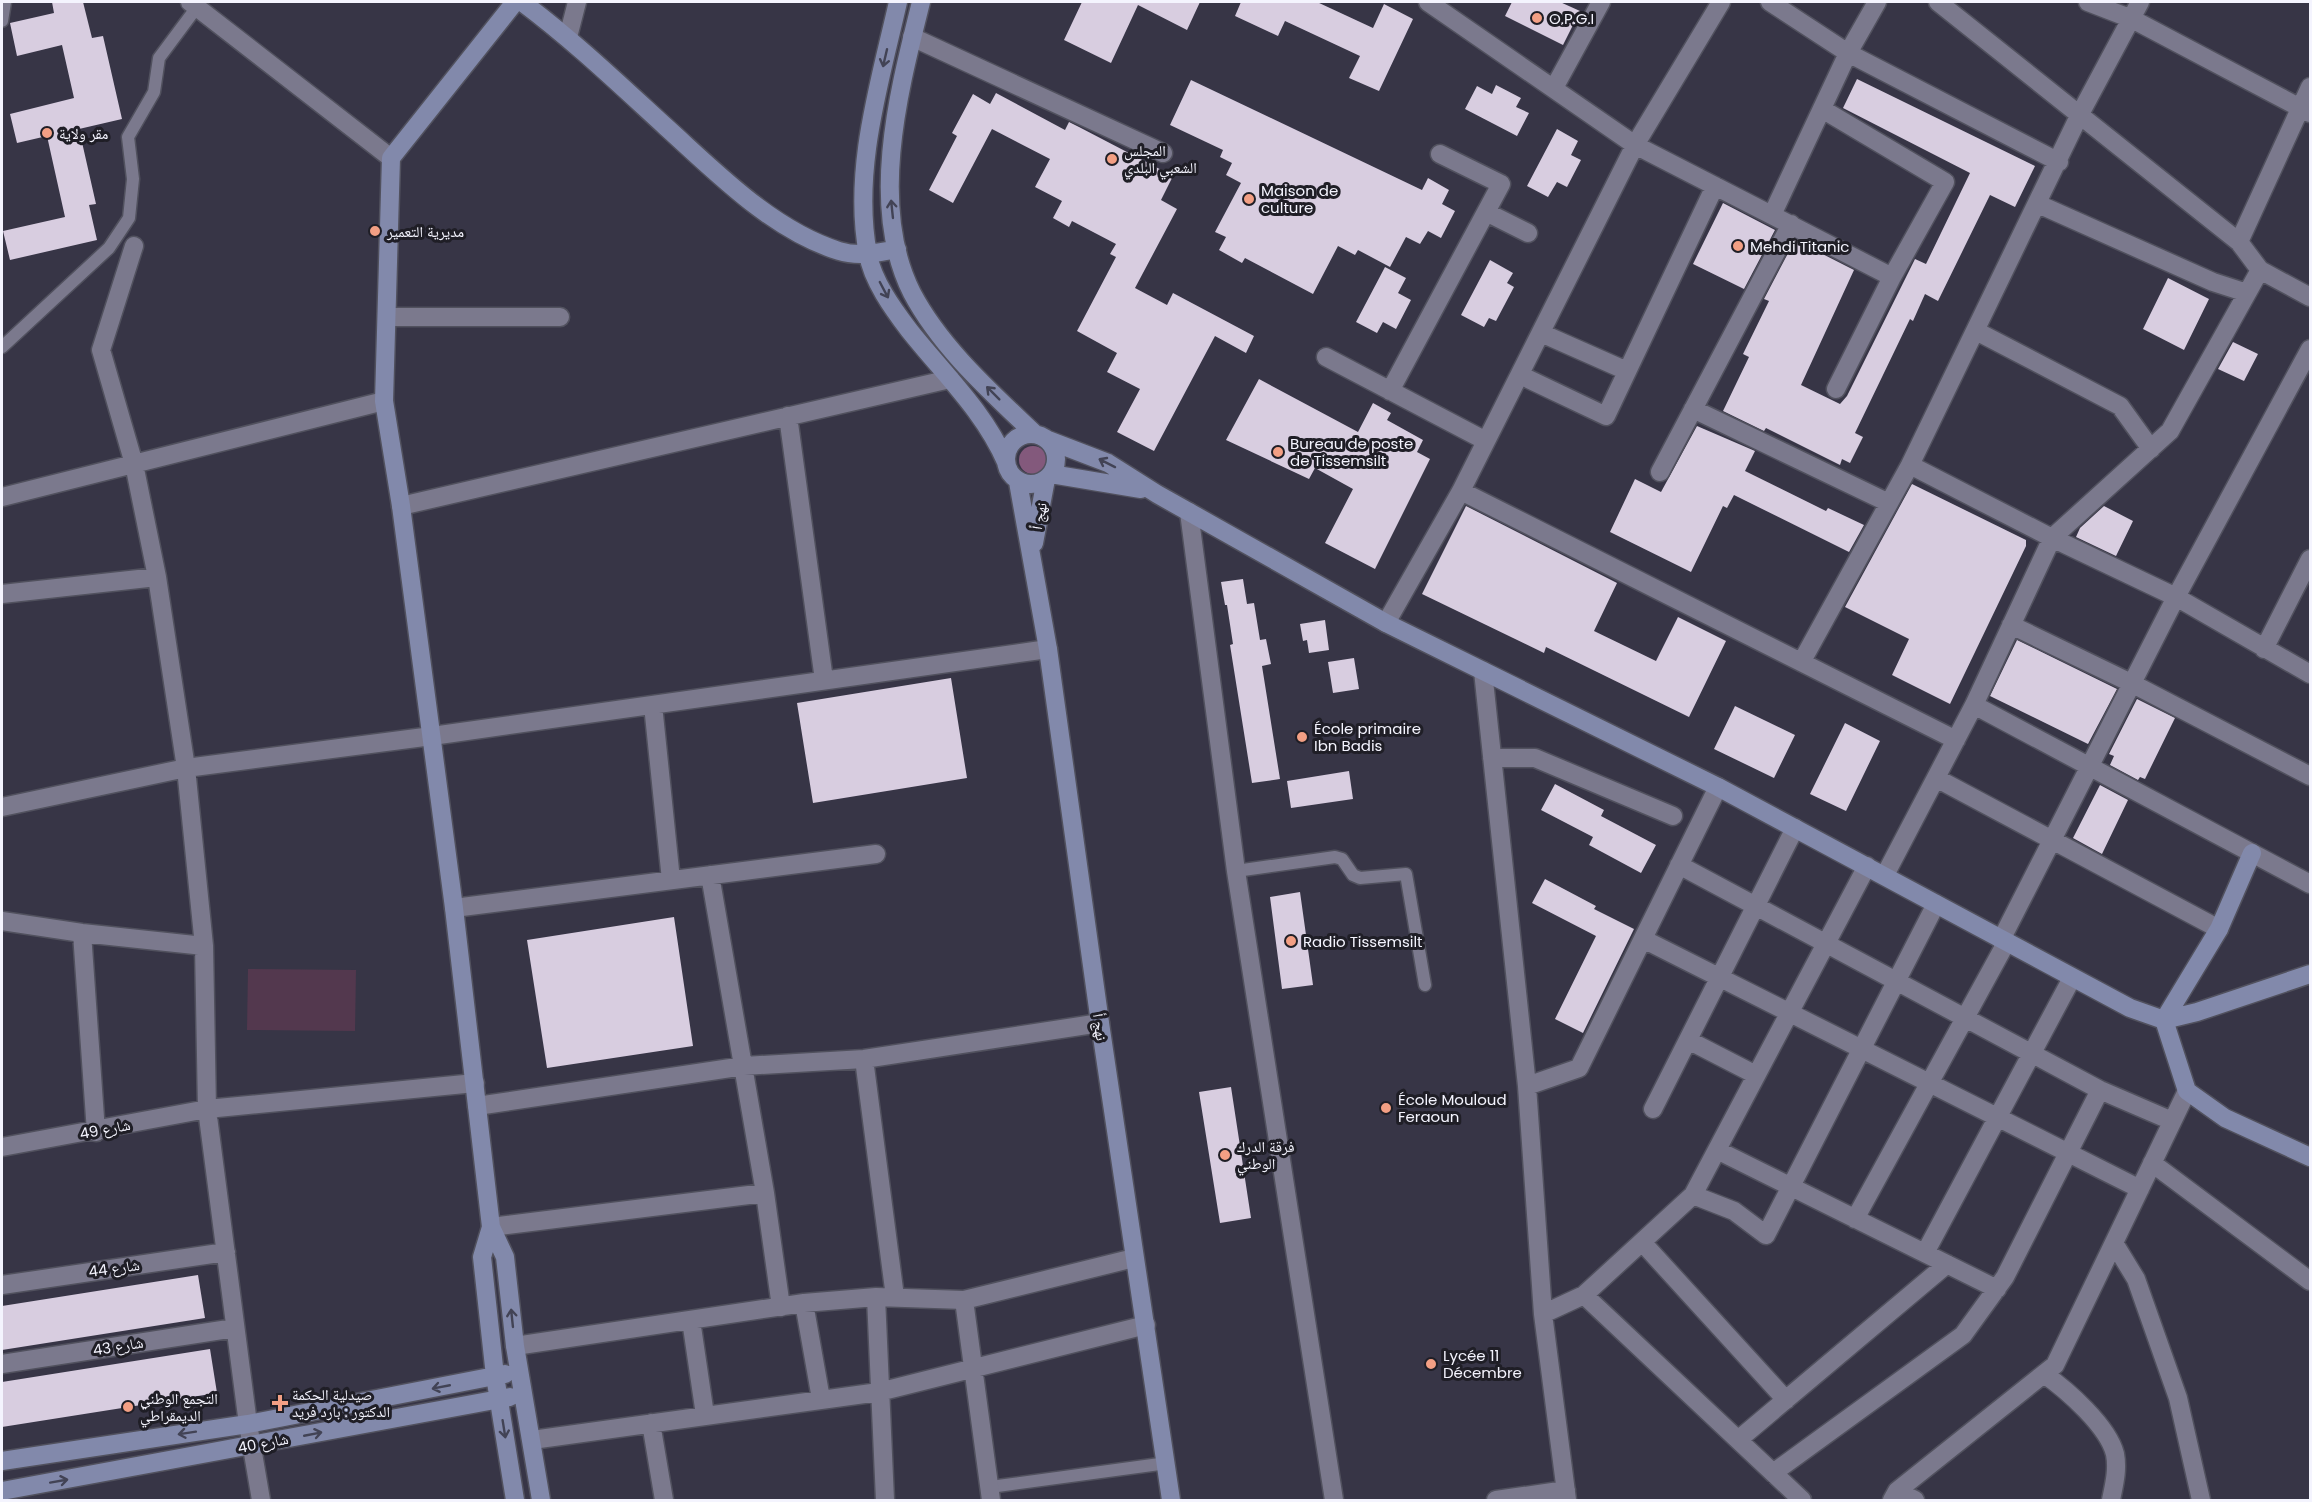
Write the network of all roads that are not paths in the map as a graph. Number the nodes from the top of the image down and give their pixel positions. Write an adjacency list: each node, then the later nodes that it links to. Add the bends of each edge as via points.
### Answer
1 (5, 2): 17 (lane)
2 (515, 2): 29 (street)
3 (522, 2): 18 (street)
4 (578, 2): 18 (street)
5 (898, 2): 40 (street, one-way to 40, via 869,139 864,193)
6 (921, 2): 19 (street)
7 (1428, 2): 22 (street)
8 (1600, 2): 22 (street)
9 (1722, 2): 26 (street)
10 (1770, 2): 20 (street)
11 (1877, 2): 20 (street)
12 (1938, 2): 25 (street)
13 (2088, 2): 16 (street)
14 (2140, 2): 16 (street)
15 (193, 4): 29 (street); 49 (lane, via 159,58 154,92 128,137 133,179 129,218 109,248)
16 (2132, 19): 24 (street); 25 (street)
17 (2, 21)
18 (568, 37): 40 (street, via 704,162 772,216 815,242 841,252)
19 (912, 37): 27 (street); 39 (street, one-way to 19, via 890,206 891,160)
20 (1848, 54): 23 (street); 30 (street)
21 (2310, 87): 24 (street)
22 (1554, 88): 26 (street)
23 (1822, 110): 34 (street); 42 (street, via 1945,182)
24 (2305, 110): 37 (street)
25 (2080, 114): 30 (street); 37 (street)
26 (1635, 145): 31 (street); 48 (street)
27 (1163, 153)
28 (1440, 154): 33 (street, via 1501,184)
29 (391, 158): 45 (street)
30 (2059, 162): 32 (street)
31 (1715, 186): 34 (street); 52 (street)
32 (2038, 204): 43 (street, via 2213,282); 47 (street)
33 (1486, 212): 36 (street); 56 (street)
34 (1772, 215): 35 (street)
35 (1791, 224): 42 (street); 58 (street)
36 (1528, 233)
37 (2239, 242): 41 (street)
38 (134, 246): 64 (street, via 100,350)
39 (897, 249): 40 (street); 60 (street, one-way to 39, via 967,366 924,311 908,283)
40 (868, 255): 54 (street, one-way to 54, via 894,309)
41 (2260, 270): 43 (street); 44 (street)
42 (1892, 277): 55 (street)
43 (2247, 293): 62 (street, via 2170,431)
44 (2310, 297)
45 (388, 317): 46 (street); 57 (street)
46 (560, 317)
47 (1976, 331): 62 (street, via 2120,406); 65 (street)
48 (1541, 333): 52 (street); 53 (street)
49 (2, 347)
50 (2310, 349): 82 (street)
51 (1326, 357): 56 (street)
52 (1627, 371): 53 (street, via 1606,416)
53 (1520, 375): 61 (street)
54 (950, 379): 59 (street); 63 (street, via 989,427)
55 (1836, 389)
56 (1390, 391): 61 (street)
57 (384, 401): 64 (street); 74 (street)
58 (1693, 409): 66 (street); 73 (street)
59 (788, 416): 74 (street); 90 (street)
60 (1041, 437): 63 (street, via 1027,434 1013,441); 67 (street, via 1056,455); 71 (street, one-way to 60, via 1108,463)
61 (1486, 441): 70 (street)
62 (2151, 449): 77 (street)
63 (1006, 462): 69 (street)
64 (134, 464): 72 (street); 80 (street)
65 (1910, 465): 73 (street); 77 (street)
66 (1660, 472)
67 (1048, 477): 68 (street); 69 (street, via 1032,484); 76 (street, نهج أ)
68 (1079, 477): 71 (street); 76 (street, via 1054,494)
69 (1018, 482): 78 (street, نهج أ)
70 (1461, 491): 83 (street); 87 (street)
71 (1157, 494): 75 (street)
72 (2, 497)
73 (1889, 503): 87 (street)
74 (401, 506): 94 (street)
75 (1189, 512): 83 (street); 110 (street)
76 (1038, 519): 78 (street, نهج أ)
77 (2052, 538): 82 (street); 84 (street)
78 (1032, 553): 85 (street, نهج أ)
79 (2310, 559): 86 (street)
80 (157, 577): 81 (street); 98 (street)
81 (2, 594)
82 (2176, 597): 86 (street); 91 (street)
83 (1386, 623): 88 (street)
84 (2011, 625): 91 (street); 93 (street)
85 (1048, 649): 90 (street); 133 (street, نهج أ)
86 (2264, 650): 89 (street)
87 (1802, 661): 95 (street)
88 (1483, 671): 96 (street); 101 (street)
89 (2310, 674)
90 (824, 680): 92 (street)
91 (2131, 683): 97 (street); 99 (street)
92 (653, 705): 94 (street); 113 (street)
93 (1974, 705): 95 (street); 97 (street)
94 (432, 736): 98 (street); 117 (street)
95 (1956, 740): 100 (street)
96 (1492, 758): 103 (street, via 1535,758); 142 (street)
97 (2089, 767): 105 (street); 106 (street)
98 (186, 768): 102 (street); 124 (street)
99 (2310, 776)
100 (1936, 778): 105 (street); 112 (street)
101 (1718, 787): 104 (street); 108 (street)
102 (2, 807)
103 (1673, 816)
104 (1795, 828): 109 (street); 116 (street)
105 (2050, 841): 119 (street); 122 (street)
106 (2252, 853): 114 (street); 119 (street)
107 (876, 854): 111 (street)
108 (1679, 866): 116 (street); 121 (street)
109 (1868, 866): 112 (street); 123 (street)
110 (1236, 872): 129 (lane, via 1335,857 1360,878 1406,874); 211 (street)
111 (710, 875): 113 (street); 138 (street)
112 (1885, 875): 115 (street)
113 (671, 880): 117 (street)
114 (2310, 884)
115 (1936, 904): 122 (street); 128 (street)
116 (1755, 906): 123 (street); 126 (street)
117 (454, 908): 140 (street)
118 (2, 921): 120 (street)
119 (2219, 929): 132 (street)
120 (82, 933): 124 (street); 150 (street)
121 (1642, 939): 126 (street); 142 (street, via 1579,1068)
122 (2003, 942): 127 (street); 131 (street)
123 (1826, 944): 128 (street); 130 (street)
124 (204, 946): 146 (street)
125 (2310, 974): 132 (street)
126 (1719, 978): 130 (street); 134 (street)
127 (2072, 978): 132 (street, via 2130,1008); 136 (street)
128 (1896, 982): 131 (street); 135 (street)
129 (1425, 985)
130 (1789, 1013): 135 (street); 139 (street)
131 (1965, 1018): 136 (street); 141 (street)
132 (2164, 1020): 144 (street)
133 (1100, 1023): 137 (street); 166 (street, نهج أ)
134 (1688, 1040): 139 (street); 147 (street)
135 (1861, 1049): 141 (street); 156 (street)
136 (2031, 1054): 143 (street); 148 (street)
137 (864, 1059): 138 (street); 173 (street)
138 (744, 1066): 145 (street); 158 (street)
139 (1756, 1075): 152 (street)
140 (475, 1083): 145 (street); 146 (street, شارع 49)
141 (1929, 1084): 148 (street); 160 (street)
142 (1527, 1086): 177 (street)
143 (2100, 1090): 149 (street); 153 (street)
144 (2187, 1091): 149 (street); 154 (street, via 2225,1118)
145 (477, 1106): 161 (street)
146 (207, 1109): 150 (street, شارع 49); 164 (street)
147 (1653, 1109)
148 (1997, 1118): 153 (street); 165 (street)
149 (2172, 1121): 155 (street)
150 (96, 1132): 151 (street, شارع 49)
151 (2, 1147)
152 (1717, 1150): 156 (street); 159 (street)
153 (2068, 1153): 157 (street); 170 (street)
154 (2310, 1157)
155 (2152, 1164): 157 (street); 168 (street)
156 (1790, 1186): 159 (street, via 1766,1235 1734,1211); 160 (street)
157 (2140, 1189): 163 (street)
158 (765, 1192): 161 (street); 176 (street)
159 (1693, 1195): 162 (street)
160 (1856, 1219): 165 (street)
161 (491, 1227): 181 (street, one-way to 161, via 505,1257); 186 (street, via 482,1257)
162 (1642, 1242): 171 (street); 191 (street)
163 (2114, 1244): 185 (street, via 2055,1365); 216 (street, via 2136,1279 2178,1398)
164 (226, 1252): 169 (street, شارع 44); 180 (street)
165 (1925, 1253): 167 (street)
166 (1134, 1258): 174 (street); 179 (street, نهج أ)
167 (1947, 1264): 170 (street); 191 (street)
168 (2310, 1281)
169 (2, 1285)
170 (1996, 1289): 200 (street, via 1963,1335)
171 (1584, 1295): 177 (street); 196 (street)
172 (876, 1297): 173 (street); 175 (street); 187 (street)
173 (895, 1297): 174 (street)
174 (964, 1299): 183 (street)
175 (804, 1303): 176 (street); 190 (street)
176 (781, 1307): 178 (street)
177 (1543, 1314): 203 (street)
178 (691, 1320): 181 (street); 192 (street)
179 (1146, 1325): 183 (street); 199 (street, نهج أ)
180 (235, 1328): 182 (street, شارع 43); 194 (street)
181 (515, 1346): 184 (street)
182 (2, 1364)
183 (974, 1368): 187 (street); 202 (street)
184 (519, 1372): 186 (street, شارع 40); 188 (street)
185 (2044, 1374): 204 (street); 215 (street, via 2070,1392 2115,1452 2117,1470)
186 (495, 1376): 189 (street); 194 (street, شارع 40, one-way to 194)
187 (879, 1392): 190 (street); 209 (street)
188 (523, 1395): 189 (street, شارع 40); 195 (street)
189 (500, 1399): 197 (street, شارع 40, one-way to 189); 206 (street, one-way to 206)
190 (821, 1399): 192 (street)
191 (1786, 1400): 196 (street)
192 (705, 1415): 193 (street)
193 (651, 1423): 195 (street); 208 (street)
194 (248, 1424): 197 (street); 198 (street, شارع 40, one-way to 198)
195 (532, 1440): 207 (street)
196 (1738, 1440): 200 (street)
197 (252, 1445): 201 (street, شارع 40, one-way to 197); 205 (street)
198 (2, 1461)
199 (1167, 1463): 202 (lane); 210 (street, نهج أ)
200 (1773, 1473): 213 (street)
201 (2, 1491)
202 (991, 1494)
203 (1567, 1495): 212 (street)
204 (1895, 1496): 214 (street)
205 (261, 1500)
206 (515, 1500)
207 (541, 1500)
208 (664, 1500)
209 (885, 1500)
210 (1171, 1500)
211 (1334, 1500)
212 (1496, 1500)
213 (1802, 1500)
214 (1915, 1500)
215 (2110, 1500)
216 (2201, 1500)

